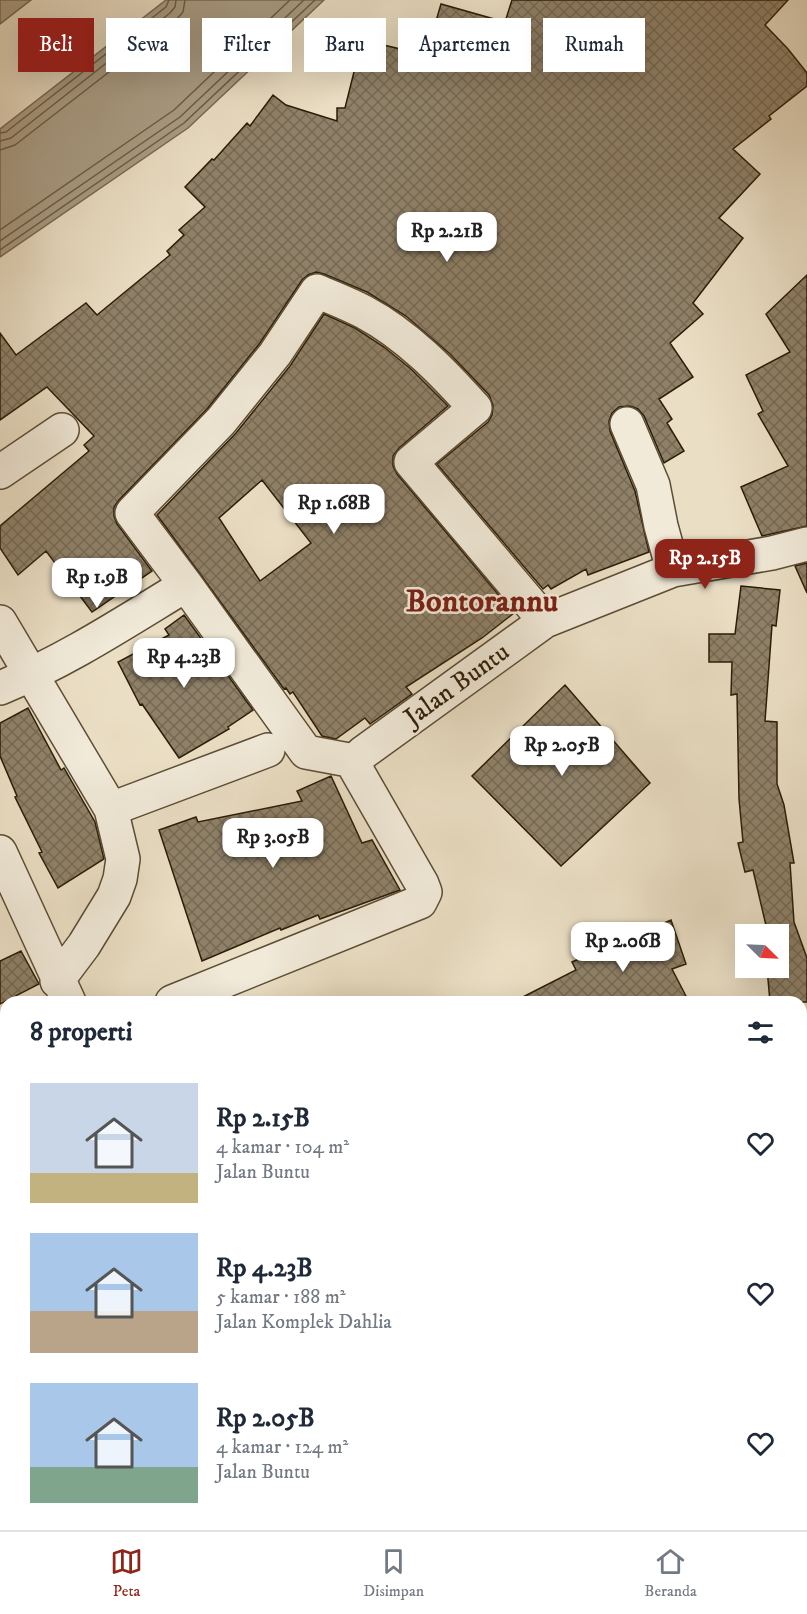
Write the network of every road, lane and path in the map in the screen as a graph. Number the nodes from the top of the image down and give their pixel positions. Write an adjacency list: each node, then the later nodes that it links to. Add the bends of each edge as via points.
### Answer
1 (627, 424): 5 (street, via 653,484)
2 (62, 430): 3 (street)
3 (0, 472)
4 (807, 544): 5 (street, Jalan Buntu)
5 (676, 569): 7 (street, Jalan Buntu)
6 (186, 585): 7 (street, via 132,513 220,421 275,354 317,291 365,313 417,348 476,408 411,462); 9 (street); 12 (street, via 306,752)
7 (545, 621): 12 (street, Jalan Buntu)
8 (0, 622): 9 (street)
9 (32, 675): 10 (street); 13 (street)
10 (0, 688)
11 (268, 750): 13 (street)
12 (354, 761): 16 (street, via 422,884 425,892 420,902)
13 (111, 809): 15 (street, via 123,859 120,879)
14 (0, 852): 15 (street)
15 (63, 991)
16 (187, 996)

